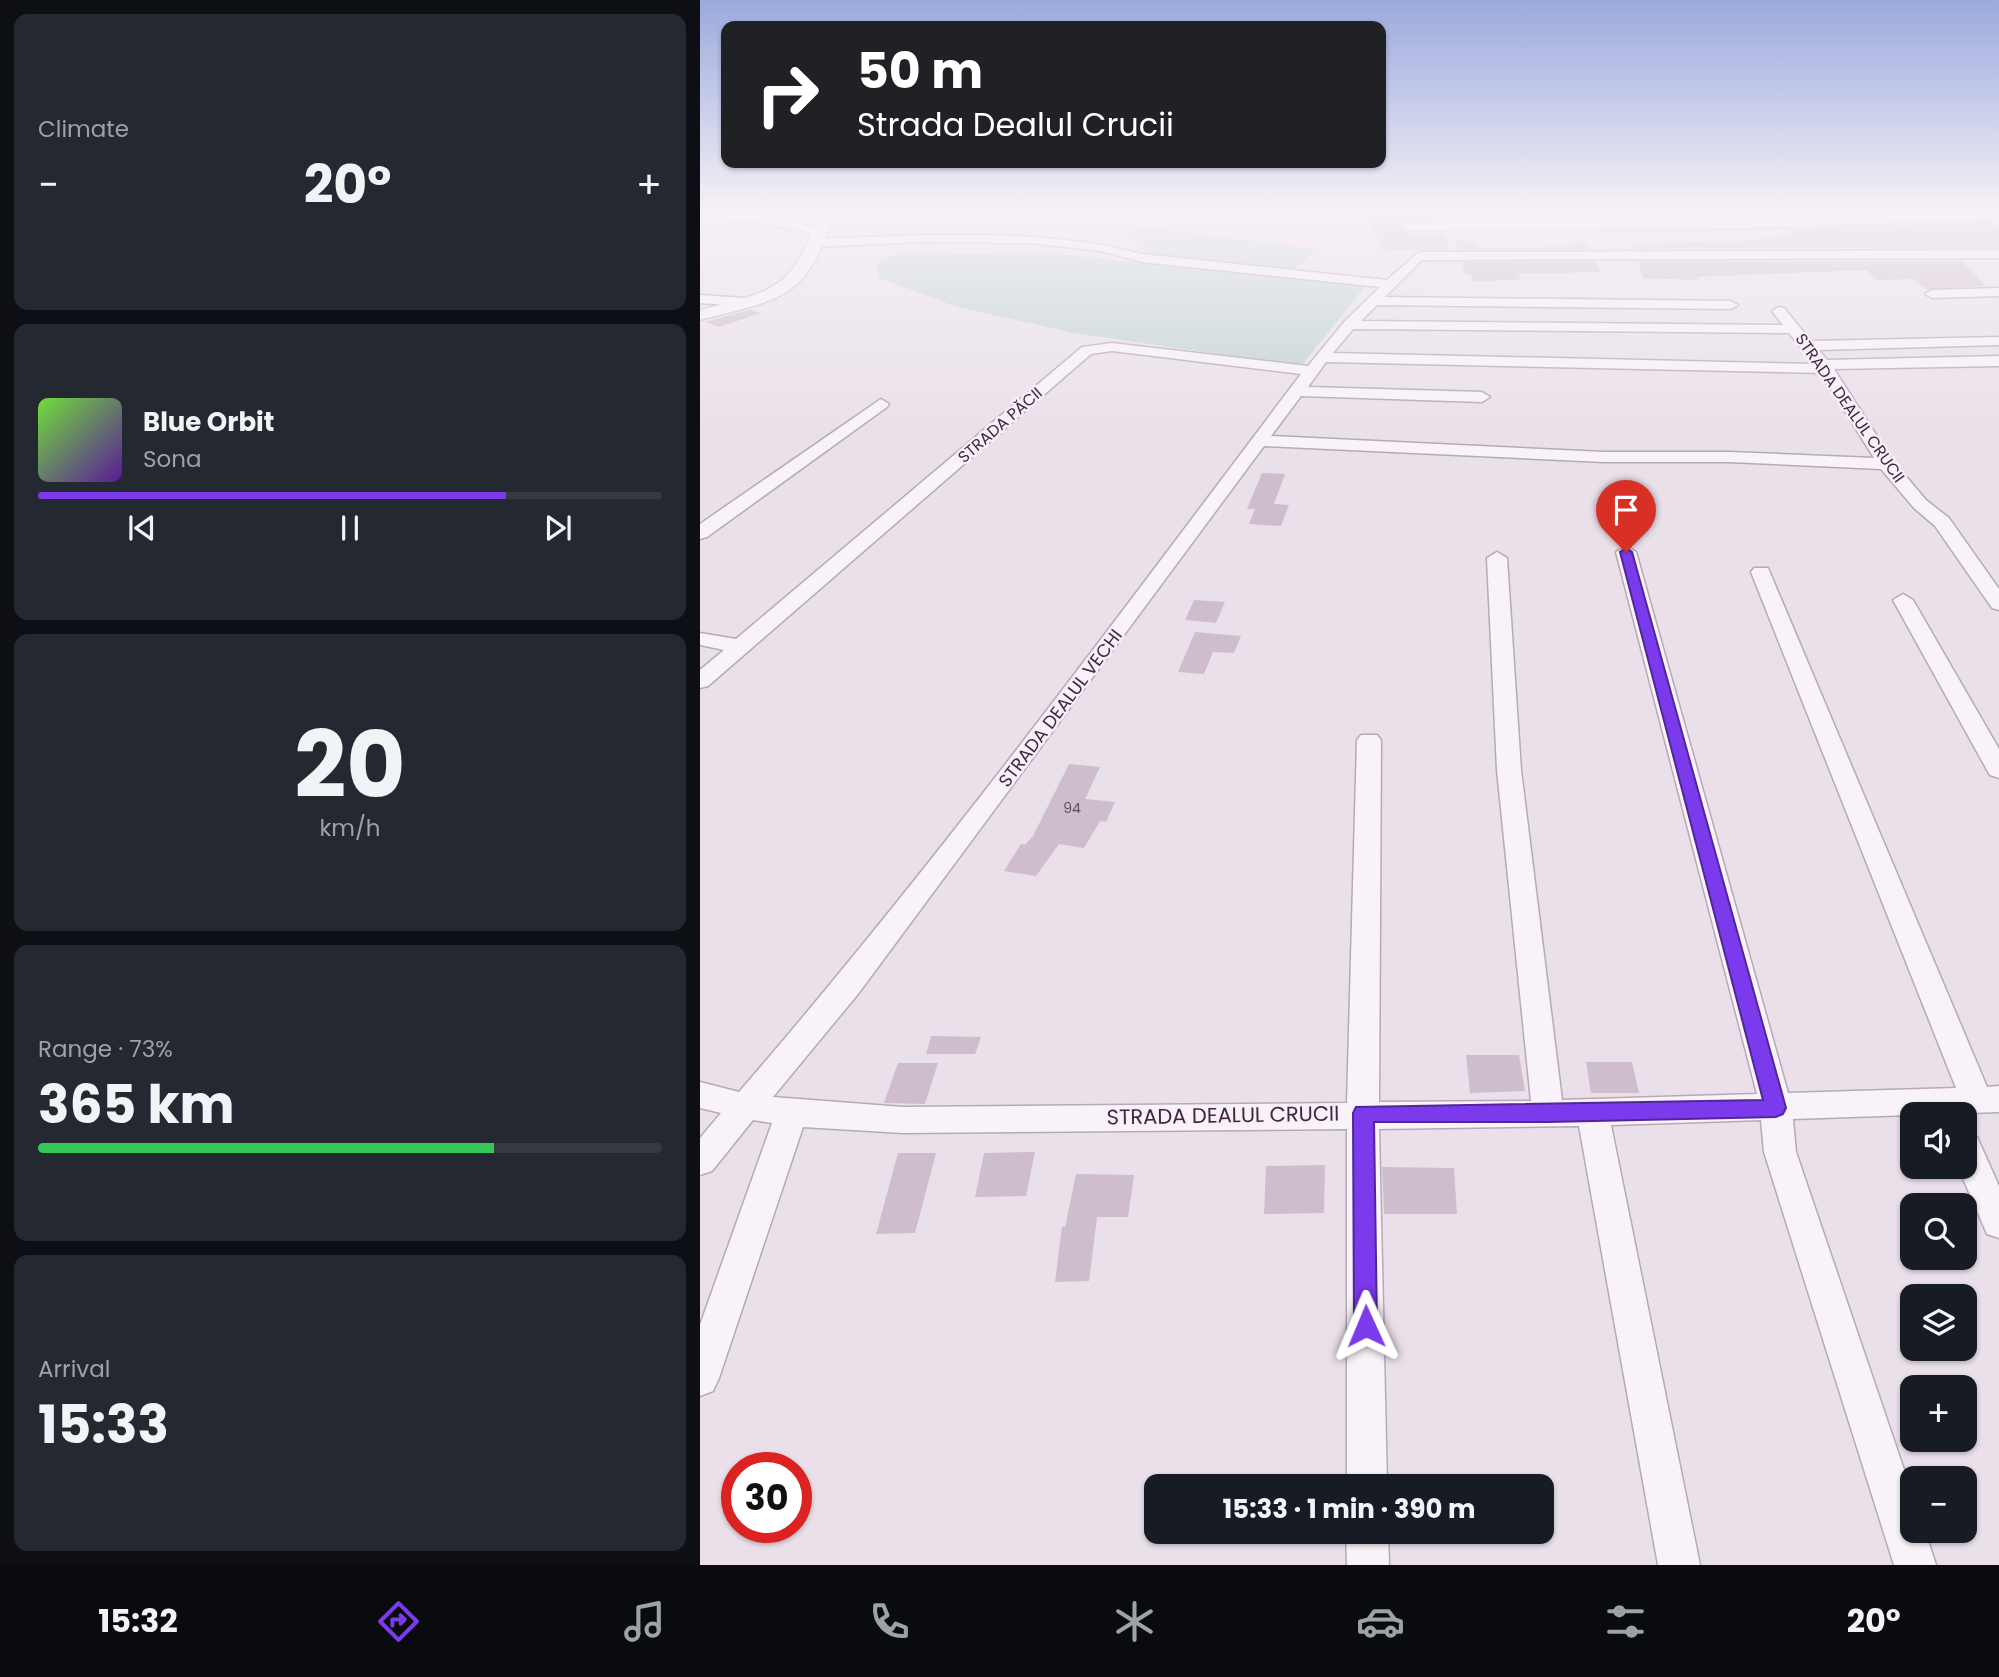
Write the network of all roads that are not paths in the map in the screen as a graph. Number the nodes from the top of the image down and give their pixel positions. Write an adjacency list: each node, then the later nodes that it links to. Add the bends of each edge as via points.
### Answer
1 (788, 283): 8 (street)
2 (1381, 283): 3 (street)
3 (1390, 284): 7 (street, STRADA DEALUL VECHI)
4 (1999, 292): 5 (street)
5 (1932, 294)
6 (700, 299): 8 (street)
7 (1373, 301): 9 (street); 12 (street, STRADA DEALUL VECHI)
8 (744, 302): 11 (street)
9 (1731, 305)
10 (1779, 311): 13 (street, STRADA DEALUL CRUCII)
11 (700, 315)
12 (1349, 325): 13 (street); 17 (street, STRADA DEALUL VECHI)
13 (1794, 329): 15 (street, STRADA DEALUL CRUCII)
14 (1999, 341): 15 (street)
15 (1808, 346): 18 (street, STRADA DEALUL CRUCII)
16 (1999, 361): 18 (street, STRADA PĂCII)
17 (1317, 364): 18 (street, STRADA PĂCII); 19 (street, STRADA DEALUL VECHI); 31 (street, STRADA PĂCII, via 1112,347 1087,350)
18 (1824, 367): 23 (street, STRADA DEALUL CRUCII)
19 (1297, 391): 20 (street); 22 (street, STRADA DEALUL VECHI)
20 (1482, 397)
21 (880, 404): 24 (street)
22 (1260, 441): 23 (street); 38 (street, STRADA DEALUL VECHI, via 848,986)
23 (1886, 464): 29 (street, STRADA DEALUL CRUCII, via 1942,522)
24 (700, 533)
25 (1626, 552): 39 (street)
26 (1497, 558): 43 (street, via 1509,770)
27 (1761, 572): 36 (street)
28 (1903, 600): 34 (street)
29 (1999, 604)
30 (700, 639): 31 (street)
31 (740, 646): 32 (street, STRADA PĂCII)
32 (700, 681)
33 (1369, 740): 42 (street)
34 (1999, 770)
35 (700, 1095): 38 (street, STRADA DEALUL CRUCII)
36 (1968, 1102)
37 (1900, 1105): 39 (street, STRADA DEALUL CRUCII)
38 (744, 1106): 40 (street, STRADA DEALUL CRUCII); 44 (street, STRADA DEALUL VECHI)
39 (1776, 1108): 41 (street, STRADA DEALUL CRUCII); 52 (street, via 1780,1152)
40 (792, 1112): 42 (street, STRADA DEALUL CRUCII, via 903,1120); 47 (street)
41 (1592, 1112): 43 (street, STRADA DEALUL CRUCII); 51 (street)
42 (1363, 1113): 43 (street, STRADA DEALUL CRUCII); 48 (street)
43 (1548, 1114)
44 (700, 1161)
45 (1977, 1174): 46 (street)
46 (1999, 1223)
47 (700, 1378)
48 (1367, 1474)
49 (1367, 1544): 50 (street)
50 (1368, 1565)
51 (1679, 1565)
52 (1915, 1565)

